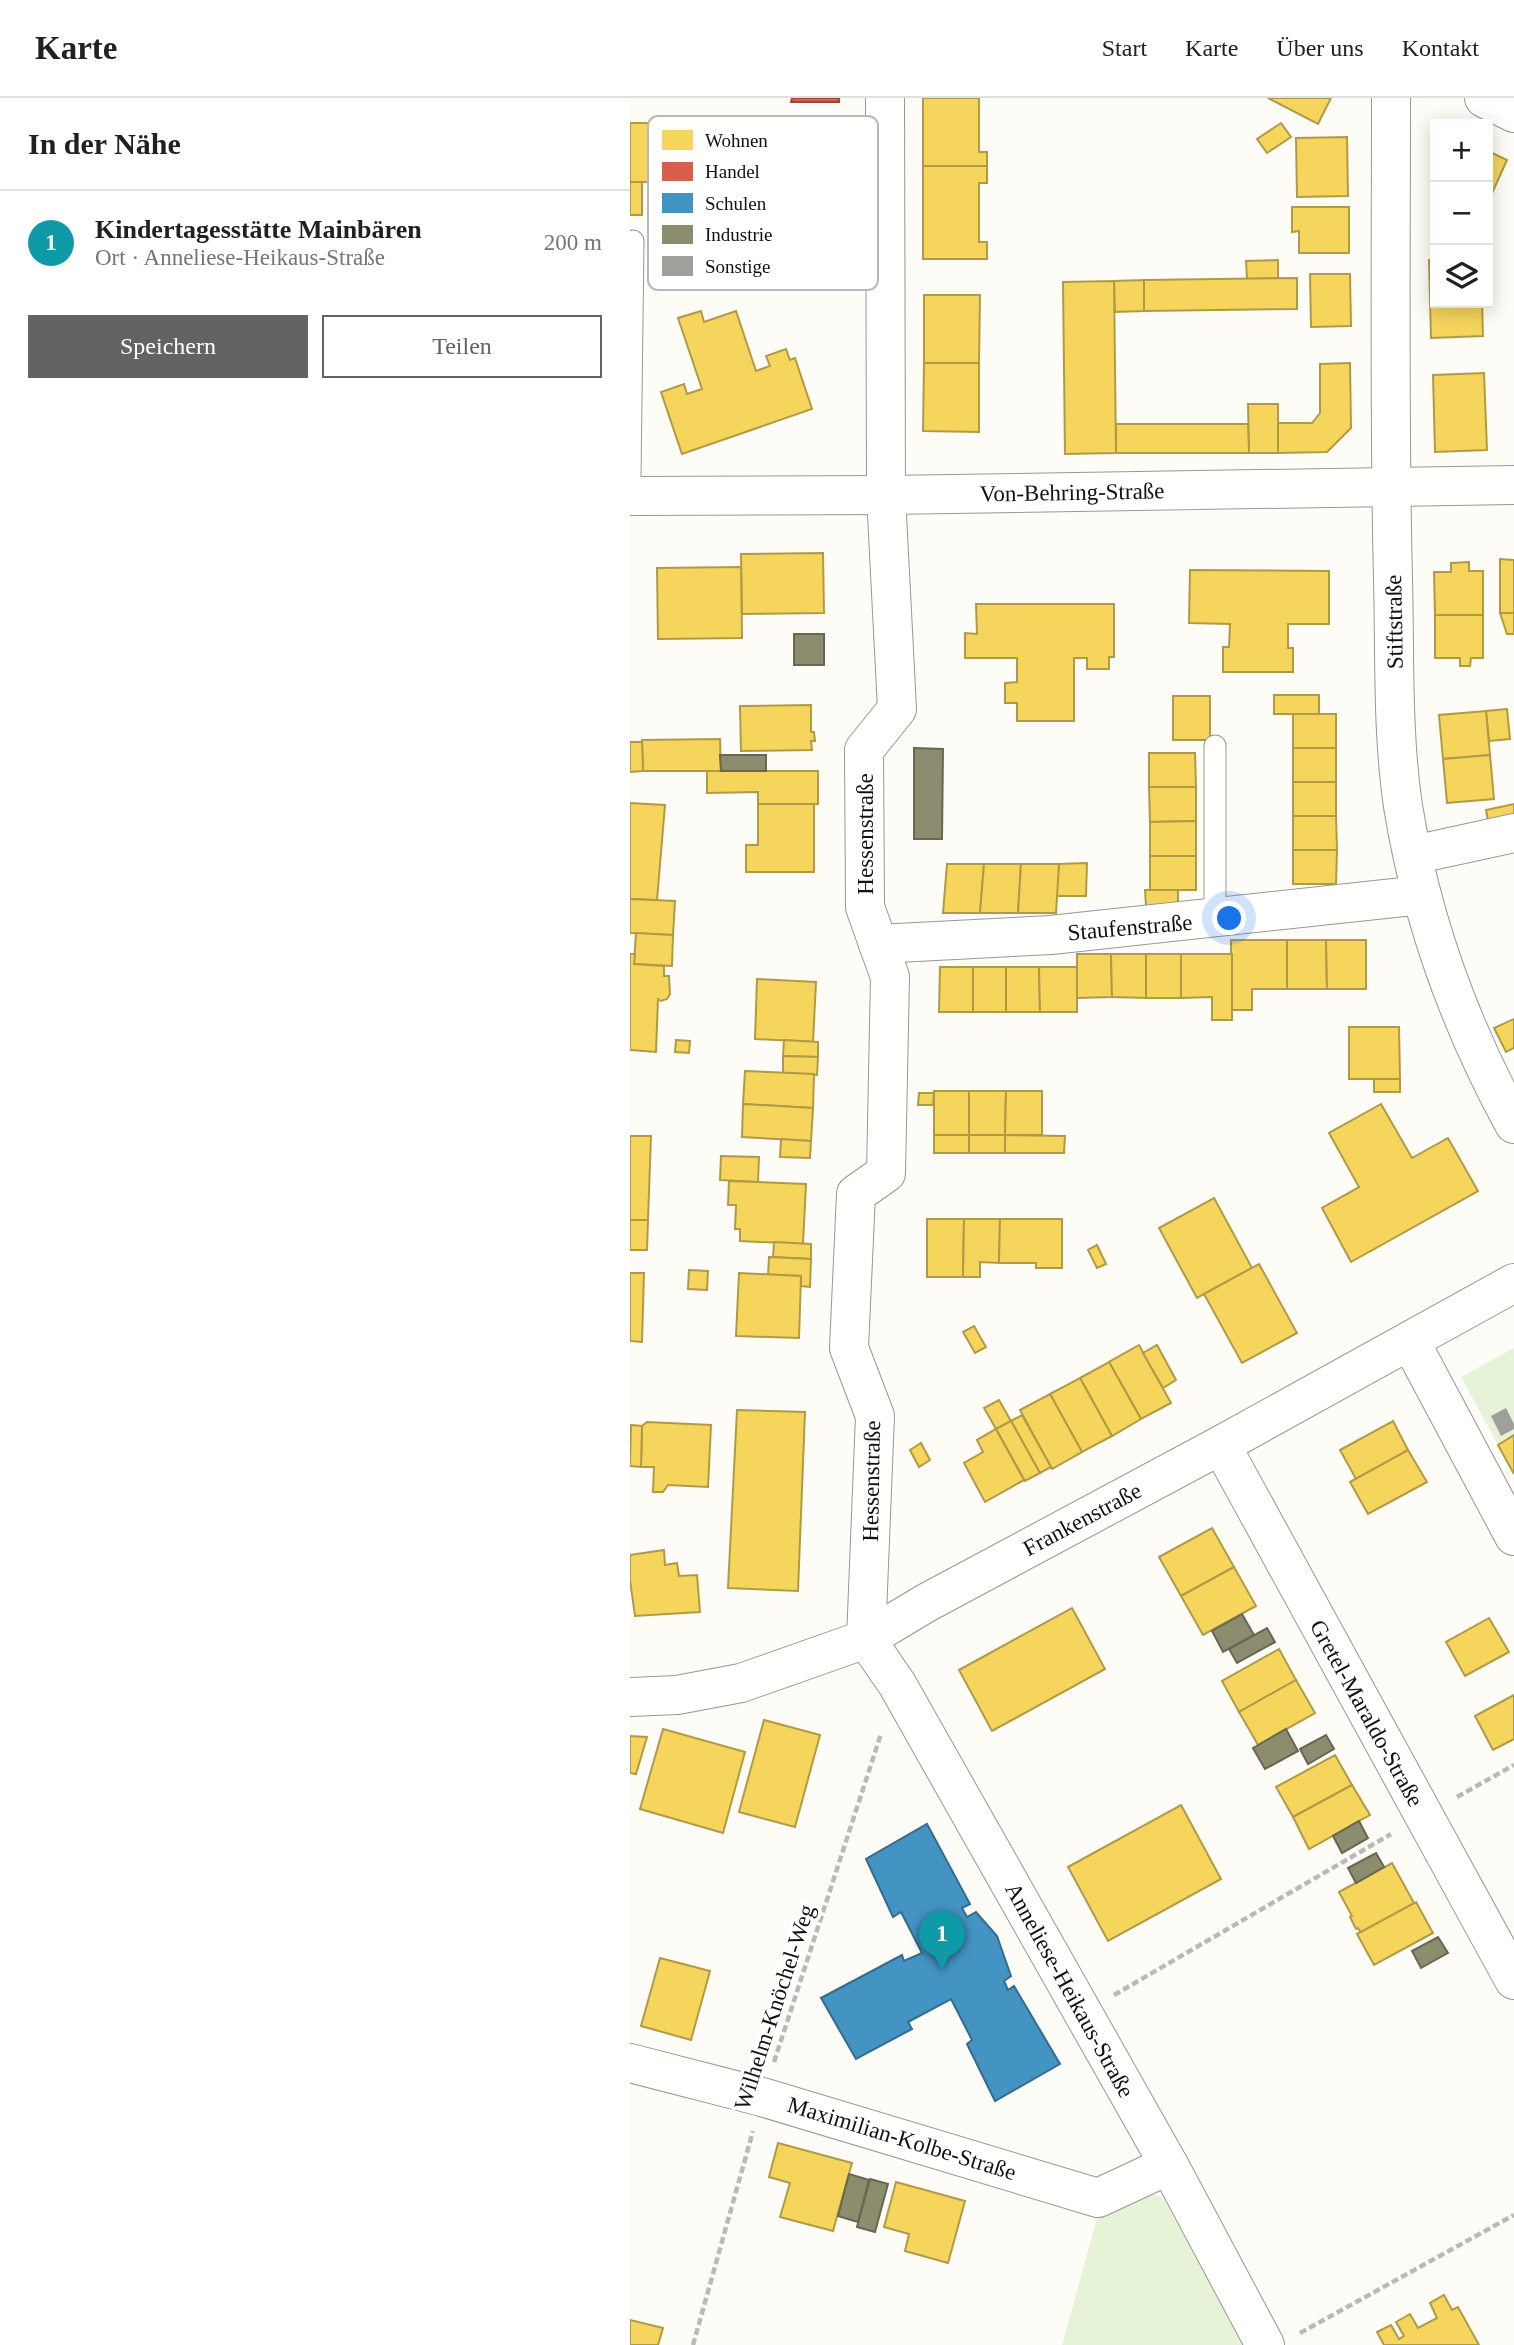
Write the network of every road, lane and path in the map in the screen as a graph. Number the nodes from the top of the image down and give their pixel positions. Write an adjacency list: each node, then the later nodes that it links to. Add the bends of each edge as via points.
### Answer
1 (885, 98): 9 (street, Hessenstraße)
2 (1391, 98): 8 (street, Stiftstraße)
3 (1484, 98): 4 (street)
4 (1514, 113)
5 (633, 241): 6 (lane)
6 (630, 478)
7 (1514, 485): 8 (street, Von-Behring-Straße)
8 (1391, 487): 9 (street, Von-Behring-Straße); 13 (street, Stiftstraße, via 1399,765)
9 (886, 495): 10 (street, Von-Behring-Straße); 16 (street, Hessenstraße, via 897,709 864,750 865,907)
10 (630, 496)
11 (1215, 746): 15 (lane)
12 (1514, 833): 13 (street)
13 (1412, 855): 14 (street, Stiftstraße)
14 (1422, 895): 15 (street, Staufenstraße); 17 (street, Stiftstraße, via 1463,1019)
15 (1215, 919): 16 (street, Staufenstraße, via 1051,935)
16 (878, 944): 22 (street, Hessenstraße, via 890,977 886,1173 856,1194 849,1348 875,1416)
17 (1514, 1124)
18 (1514, 1283): 19 (street, Frankenstraße)
19 (1409, 1341): 20 (street, Frankenstraße); 21 (street)
20 (1221, 1445): 22 (street, Frankenstraße); 26 (street, Gretel-Maraldo-Straße)
21 (1514, 1536)
22 (866, 1639): 23 (street, Anneliese-Heikaus-Straße); 24 (street, Frankenstraße, via 741,1683 677,1695)
23 (897, 1684): 28 (street, Anneliese-Heikaus-Straße); 30 (path, Wilhelm-Knöchel-Weg)
24 (630, 1697)
25 (1514, 1765): 26 (path)
26 (1423, 1816): 27 (street, Gretel-Maraldo-Straße); 28 (path)
27 (1514, 1980)
28 (1082, 2013): 31 (street, Anneliese-Heikaus-Straße)
29 (630, 2063): 30 (street, Maximilian-Kolbe-Straße)
30 (762, 2096): 31 (street, Maximilian-Kolbe-Straße, via 1098,2197); 34 (path, Wilhelm-Knöchel-Weg)
31 (1169, 2165): 33 (street, Anneliese-Heikaus-Straße)
32 (1514, 2215): 33 (path)
33 (1278, 2342)
34 (693, 2345)

